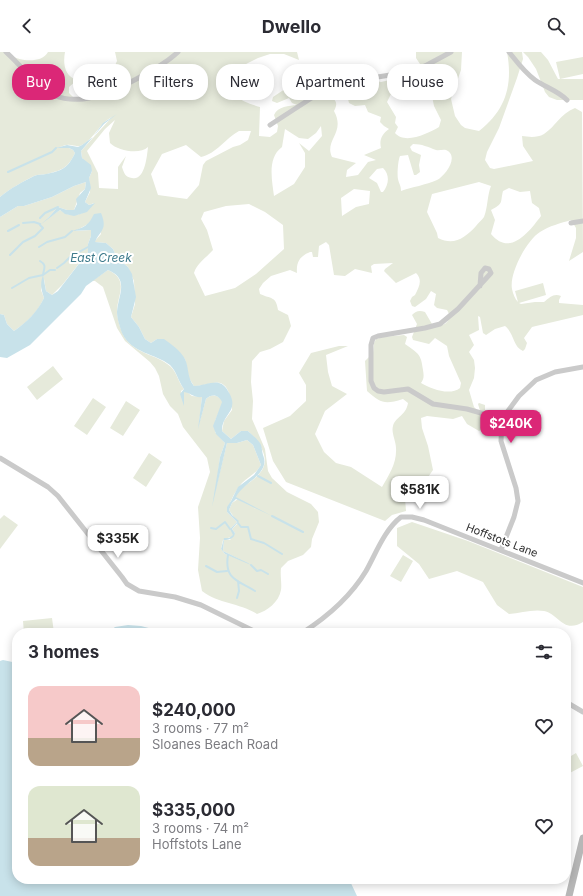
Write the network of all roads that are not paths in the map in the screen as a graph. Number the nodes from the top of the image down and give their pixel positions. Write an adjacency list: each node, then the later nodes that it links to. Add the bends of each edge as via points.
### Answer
1 (6, 52): 2 (street, via 53,95 69,100 84,99 117,88 151,71)
2 (178, 52)
3 (451, 52): 6 (street, via 425,66 403,73 333,84)
4 (509, 52): 5 (street, via 521,68 535,80)
5 (567, 100)
6 (270, 125)
7 (583, 221): 8 (street)
8 (571, 223)
9 (480, 286): 11 (street, via 440,324 373,338 371,381 378,391 408,389 433,404 467,409)
10 (583, 367): 11 (street, via 555,372 536,380 519,396)
11 (502, 419): 13 (street, via 501,441 518,501)
12 (0, 458): 15 (street, via 48,487 58,496 132,587 142,592 175,597 200,605)
13 (501, 550): 14 (street, Hoffstots Lane); 16 (street, Hoffstots Lane, via 424,520 401,516 389,530 356,586)
14 (583, 583)
15 (248, 628)
16 (311, 628)
17 (571, 705): 18 (street)
18 (583, 712)
19 (583, 838): 20 (street)
20 (569, 896)

